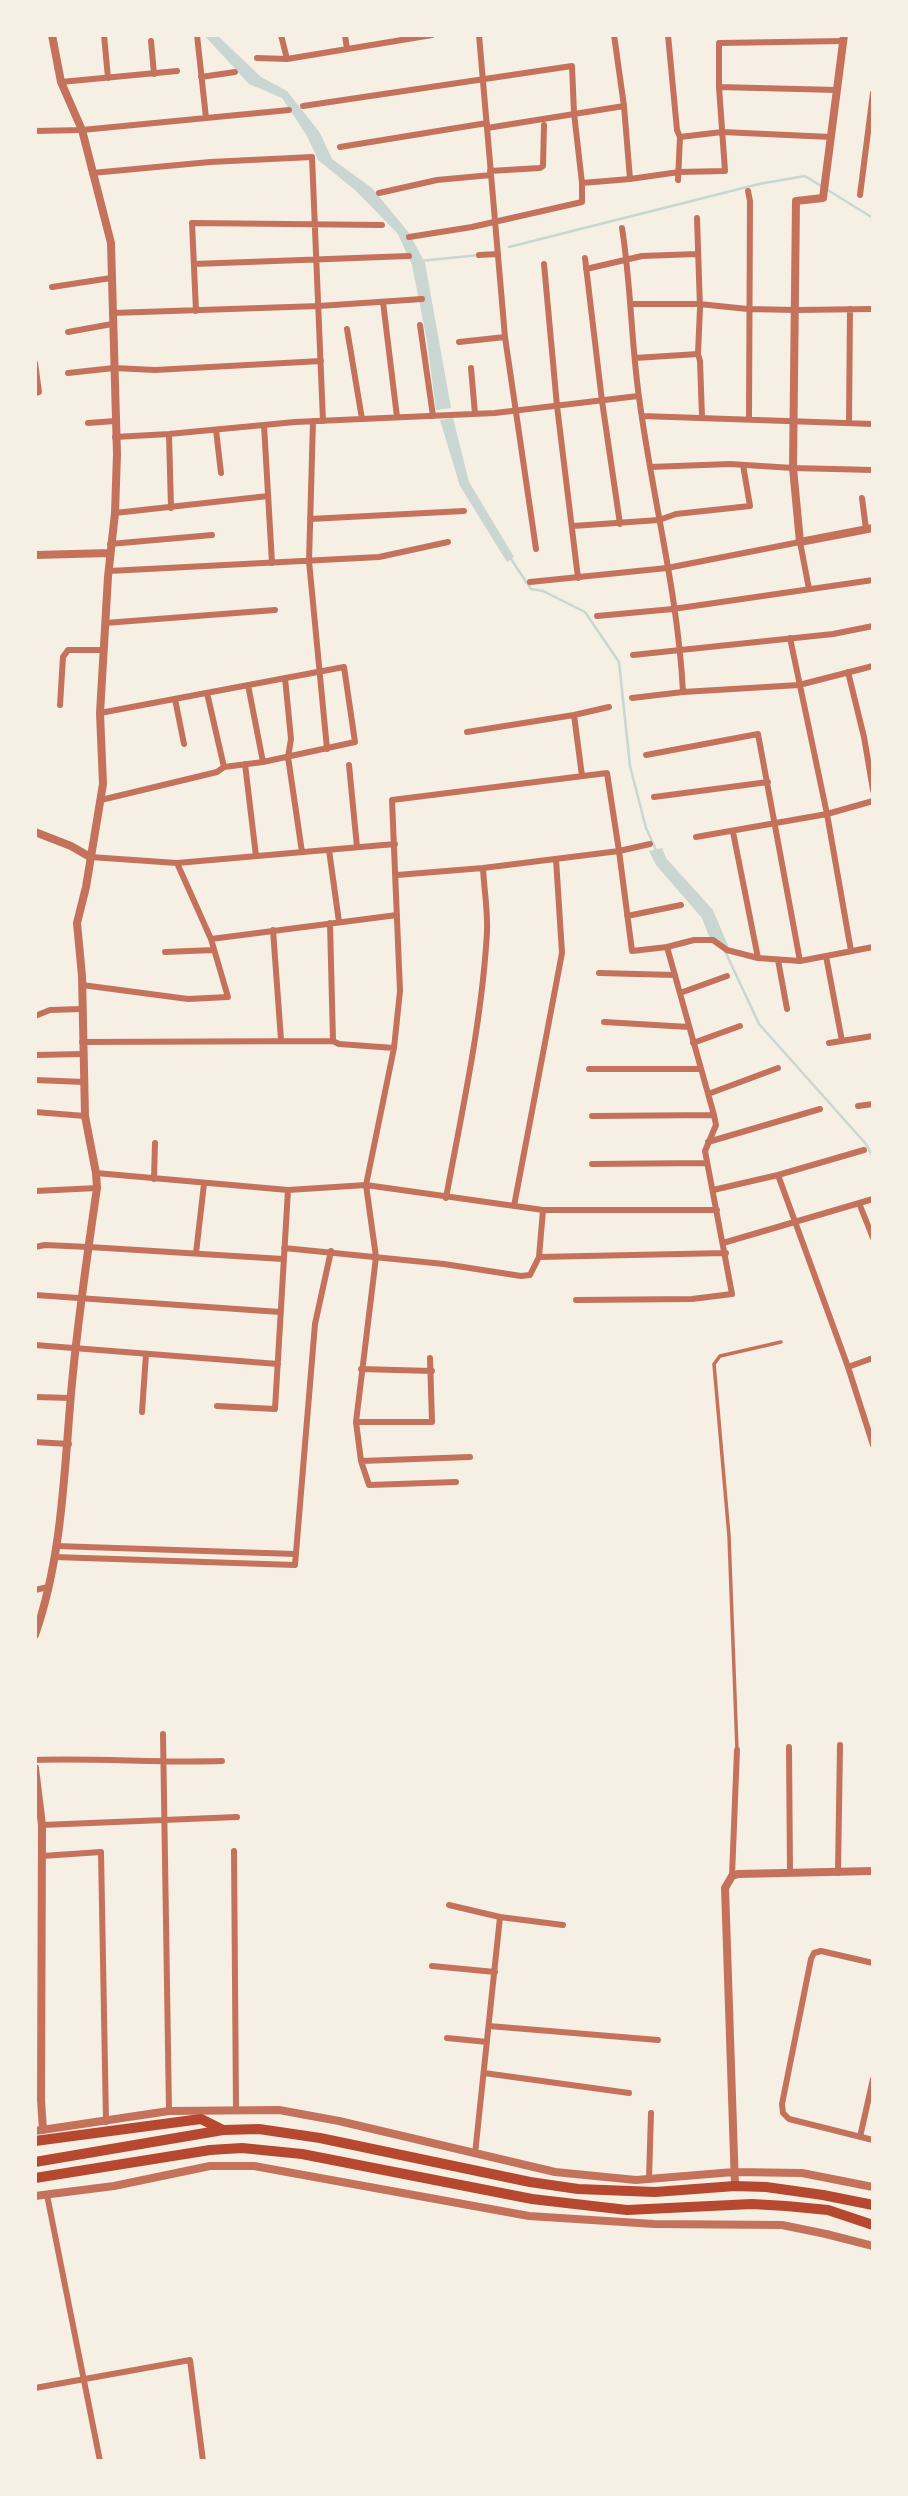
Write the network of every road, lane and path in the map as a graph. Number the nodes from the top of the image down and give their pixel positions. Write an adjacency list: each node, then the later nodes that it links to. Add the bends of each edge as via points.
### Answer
1 (52, 35): 21 (street)
2 (104, 35): 19 (street)
3 (197, 35): 18 (street)
4 (281, 35): 14 (street)
5 (345, 35): 12 (street)
6 (432, 35): 12 (street)
7 (479, 35): 20 (street)
8 (614, 35): 26 (street)
9 (668, 35): 35 (street)
10 (844, 38): 22 (street, via 719,43); 23 (street)
11 (150, 41): 17 (street)
12 (347, 49): 14 (street)
13 (257, 58): 14 (street)
14 (286, 59)
15 (177, 71): 17 (street)
16 (235, 72): 18 (street)
17 (154, 74): 19 (street)
18 (201, 77): 29 (street)
19 (108, 78): 21 (street)
20 (482, 78): 25 (street); 28 (street, via 572,66); 31 (street)
21 (61, 82): 32 (street)
22 (719, 87): 23 (street); 34 (street)
23 (837, 90): 36 (street)
24 (873, 93): 46 (street)
25 (303, 106)
26 (624, 106): 28 (street); 41 (street)
27 (289, 110): 29 (street)
28 (573, 113): 31 (street); 43 (street)
29 (206, 118): 32 (street)
30 (544, 125): 40 (street, via 543,166)
31 (487, 126): 37 (street); 40 (street)
32 (82, 130): 33 (street); 39 (street)
33 (35, 131)
34 (722, 132): 35 (street); 36 (street); 38 (street, via 724,171)
35 (680, 137): 38 (street)
36 (831, 137): 73 (street, via 823,198 796,201)
37 (340, 147)
38 (679, 172): 41 (street); 42 (street)
39 (92, 173): 49 (street, via 312,157); 63 (street, via 111,243)
40 (491, 173): 45 (street); 48 (street)
41 (630, 178): 43 (street)
42 (678, 180)
43 (582, 183): 48 (street, via 582,202)
44 (748, 191): 70 (street)
45 (379, 193)
46 (860, 195)
47 (697, 218): 54 (street)
48 (496, 222): 52 (street); 53 (street)
49 (315, 223): 50 (street); 59 (street); 60 (street, via 192,223)
50 (382, 225)
51 (622, 228): 58 (street)
52 (409, 237)
53 (498, 254): 55 (street); 80 (street)
54 (697, 254): 58 (street); 68 (street)
55 (479, 255)
56 (409, 257): 59 (street)
57 (585, 258): 62 (street)
58 (626, 258): 62 (street); 67 (street)
59 (317, 261): 60 (street); 69 (street)
60 (194, 264): 74 (street)
61 (544, 264): 92 (street)
62 (586, 269): 91 (street)
63 (111, 278): 64 (street); 75 (street)
64 (52, 287)
65 (422, 299): 66 (street)
66 (383, 302): 69 (street); 97 (street)
67 (631, 304): 68 (street); 83 (street)
68 (699, 304): 70 (street); 82 (street)
69 (319, 306): 74 (street); 84 (street)
70 (748, 309): 73 (street); 99 (street)
71 (850, 309): 72 (street); 73 (street); 106 (street)
72 (873, 309)
73 (796, 310): 104 (street)
74 (196, 311): 75 (street)
75 (112, 313): 76 (street)
76 (112, 324): 79 (street); 86 (street)
77 (419, 325): 95 (street)
78 (348, 329): 100 (street)
79 (68, 332)
80 (505, 337): 81 (street); 93 (street)
81 (459, 342)
82 (698, 354): 83 (street); 98 (street)
83 (635, 358): 90 (street)
84 (321, 360): 86 (street, via 234,367); 103 (street)
85 (35, 363): 89 (street)
86 (114, 368): 88 (street); 101 (street)
87 (471, 368): 94 (street)
88 (68, 373)
89 (37, 392)
90 (638, 396): 91 (street); 96 (street)
91 (601, 401): 92 (street); 124 (street)
92 (557, 406): 93 (street); 125 (street)
93 (517, 409): 94 (street); 131 (street)
94 (475, 414): 95 (street)
95 (433, 416): 97 (street)
96 (642, 416): 98 (street); 113 (street)
97 (397, 417): 100 (street)
98 (702, 417): 99 (street)
99 (749, 418): 104 (street)
100 (362, 419): 103 (street)
101 (115, 421): 105 (street); 111 (street)
102 (313, 421): 103 (street); 108 (street); 122 (street)
103 (323, 421)
104 (794, 422): 106 (street); 114 (street)
105 (88, 423)
106 (849, 423): 107 (street)
107 (873, 424)
108 (264, 425): 109 (street); 117 (street)
109 (216, 430): 110 (street); 116 (street)
110 (169, 434): 111 (street); 119 (street)
111 (115, 437): 121 (street)
112 (743, 465): 113 (street); 114 (street); 123 (street, via 750,506)
113 (650, 467): 123 (street)
114 (793, 468): 115 (street); 129 (street)
115 (873, 470)
116 (221, 473)
117 (268, 496): 119 (street); 134 (street)
118 (862, 498): 126 (street)
119 (171, 508): 121 (street)
120 (464, 510): 122 (street)
121 (115, 513): 130 (street)
122 (310, 519): 133 (street)
123 (659, 520): 124 (street); 135 (street)
124 (620, 524): 125 (street)
125 (573, 526): 137 (street)
126 (870, 528): 129 (street)
127 (212, 535): 130 (street)
128 (448, 542): 133 (street, via 379,557)
129 (800, 542): 135 (street); 140 (street)
130 (110, 549): 132 (street); 136 (street)
131 (536, 549)
132 (35, 555)
133 (309, 561): 134 (street); 151 (street)
134 (272, 563): 136 (street)
135 (667, 568): 137 (street); 141 (street)
136 (108, 571): 144 (street)
137 (578, 578): 139 (street)
138 (873, 580): 140 (street)
139 (530, 582)
140 (809, 589): 141 (street)
141 (673, 609): 143 (street); 147 (street)
142 (275, 610): 144 (street)
143 (597, 616)
144 (105, 623): 148 (street)
145 (873, 626): 146 (street)
146 (790, 638): 147 (street); 155 (street)
147 (681, 649): 149 (street); 156 (street)
148 (104, 650): 160 (street, via 68,650 63,657); 162 (street)
149 (633, 655)
150 (873, 666): 152 (street)
151 (320, 672): 153 (street); 166 (street); 166 (street, via 344,667 355,742)
152 (848, 672): 155 (street); 175 (street)
153 (285, 678): 154 (street); 168 (street)
154 (248, 685): 157 (street); 169 (street)
155 (799, 685): 156 (street); 179 (street)
156 (683, 692): 158 (street)
157 (207, 693): 159 (street); 172 (street)
158 (632, 698)
159 (175, 699): 162 (street); 165 (street)
160 (60, 705)
161 (609, 707): 163 (street)
162 (100, 712): 177 (street)
163 (574, 715): 164 (street); 173 (street)
164 (467, 732)
165 (184, 744)
166 (327, 749): 168 (street)
167 (646, 755): 174 (street, via 758,734)
168 (288, 757): 169 (street); 189 (street)
169 (263, 762): 170 (street)
170 (245, 764): 172 (street); 190 (street)
171 (349, 765): 186 (street)
172 (224, 767): 177 (street)
173 (582, 776): 184 (street, via 392,800); 188 (street, via 607,773)
174 (768, 782): 176 (street); 180 (street)
175 (873, 790)
176 (654, 797)
177 (101, 800): 191 (street)
178 (873, 801): 179 (street)
179 (827, 814): 180 (street); 206 (street)
180 (775, 824): 182 (street); 211 (street)
181 (35, 832): 191 (street)
182 (733, 832): 183 (street); 209 (street)
183 (696, 837)
184 (395, 844): 186 (street); 195 (street)
185 (650, 844): 188 (street)
186 (357, 847): 187 (street)
187 (330, 850): 189 (street); 199 (street)
188 (619, 851): 192 (street); 198 (street)
189 (302, 852): 190 (street)
190 (256, 856): 193 (street)
191 (90, 857): 193 (street); 215 (street, via 77,923)
192 (556, 859): 194 (street); 263 (street, via 562,953)
193 (177, 863): 202 (street)
194 (483, 868): 195 (street); 260 (street, via 487,930 480,993)
195 (397, 875): 197 (street)
196 (681, 905): 198 (street)
197 (397, 915): 199 (street); 230 (street, via 400,991)
198 (627, 916): 203 (street, via 632,951)
199 (339, 922): 200 (street)
200 (330, 923): 201 (street); 225 (street)
201 (273, 930): 202 (street); 224 (street)
202 (211, 939): 205 (street)
203 (667, 947): 209 (street, via 713,940 727,950); 213 (street)
204 (873, 947): 206 (street)
205 (214, 950): 207 (street); 215 (street, via 228,997 188,999)
206 (851, 951): 208 (street)
207 (165, 952)
208 (826, 956): 211 (street); 226 (street)
209 (758, 958): 210 (street)
210 (778, 960): 211 (street); 218 (street)
211 (800, 961)
212 (599, 973): 213 (street)
213 (675, 975): 216 (street)
214 (727, 976): 216 (street)
215 (82, 985): 217 (street)
216 (680, 993): 222 (street)
217 (82, 1009): 219 (street, via 50,1010); 227 (street)
218 (787, 1009)
219 (35, 1016)
220 (604, 1022): 222 (street)
221 (740, 1026): 228 (street)
222 (689, 1027): 228 (street)
223 (873, 1036): 226 (street)
224 (281, 1040): 225 (street); 227 (street)
225 (332, 1041): 230 (street)
226 (842, 1041): 229 (street)
227 (82, 1042): 231 (street)
228 (693, 1043): 235 (street)
229 (829, 1044)
230 (394, 1048): 255 (street)
231 (83, 1054): 232 (street); 237 (street)
232 (35, 1055)
233 (778, 1068): 238 (street)
234 (589, 1069): 235 (street)
235 (701, 1069): 238 (street)
236 (35, 1080): 237 (street)
237 (84, 1082): 244 (street)
238 (708, 1094): 243 (street)
239 (873, 1104): 240 (street)
240 (858, 1106)
241 (820, 1109): 246 (street)
242 (35, 1112): 244 (street)
243 (714, 1115): 245 (street); 246 (street, via 716,1125)
244 (85, 1116): 251 (street)
245 (592, 1116)
246 (708, 1142): 249 (street)
247 (155, 1143): 253 (street)
248 (864, 1150): 252 (street)
249 (707, 1163): 250 (street); 258 (street)
250 (592, 1164)
251 (96, 1173): 253 (street); 256 (street)
252 (778, 1175): 258 (street); 266 (street)
253 (154, 1179): 254 (street)
254 (204, 1184): 257 (street); 273 (street)
255 (366, 1185): 257 (street); 260 (street); 275 (street)
256 (97, 1188): 259 (street); 270 (street)
257 (288, 1190): 271 (street)
258 (713, 1190): 265 (street)
259 (35, 1191)
260 (446, 1198): 263 (street)
261 (873, 1199): 262 (street)
262 (859, 1203): 266 (street); 267 (street)
263 (514, 1206): 264 (street)
264 (544, 1210): 265 (street); 276 (street)
265 (717, 1210): 268 (street)
266 (796, 1223): 268 (street); 289 (street)
267 (873, 1238)
268 (723, 1242): 274 (street)
269 (35, 1247): 270 (street)
270 (89, 1247): 273 (street); 279 (street)
271 (284, 1248): 272 (street); 277 (street)
272 (331, 1251): 275 (street); 305 (street, via 315,1324)
273 (196, 1252): 277 (street)
274 (726, 1253): 276 (street); 280 (street, via 733,1290 729,1296)
275 (376, 1257): 276 (street, via 522,1276 530,1275); 290 (street)
276 (539, 1257)
277 (283, 1259): 281 (street)
278 (35, 1295): 279 (street)
279 (82, 1297): 281 (street); 284 (street)
280 (576, 1300)
281 (280, 1312): 288 (street)
282 (781, 1342): 314 (lane, via 720,1356 714,1364 729,1536)
283 (35, 1345): 284 (street)
284 (75, 1347): 285 (street); 293 (street)
285 (146, 1354): 288 (street); 295 (street)
286 (430, 1358): 291 (street)
287 (873, 1358): 289 (street)
288 (278, 1364): 294 (street, via 275,1409)
289 (848, 1367): 299 (street)
290 (361, 1370): 291 (street); 296 (street)
291 (432, 1371): 296 (street, via 432,1422)
292 (35, 1397): 293 (street)
293 (71, 1398): 298 (street)
294 (217, 1406)
295 (142, 1412)
296 (356, 1422): 301 (street)
297 (35, 1442): 298 (street)
298 (69, 1444): 303 (street)
299 (873, 1445)
300 (470, 1457): 301 (street)
301 (361, 1461): 302 (street, via 369,1485)
302 (456, 1482)
303 (56, 1546): 304 (street); 306 (street)
304 (181, 1550): 305 (street); 307 (street)
305 (295, 1554): 307 (street, via 295,1565)
306 (54, 1557): 307 (street); 308 (street)
307 (181, 1562)
308 (48, 1587): 309 (street); 310 (street)
309 (35, 1590)
310 (35, 1635)
311 (163, 1734): 317 (street)
312 (839, 1745): 326 (street)
313 (789, 1747): 327 (street)
314 (737, 1750): 328 (street)
315 (35, 1760): 317 (street)
316 (222, 1761): 317 (street)
317 (163, 1763): 320 (street)
318 (35, 1768): 321 (street)
319 (237, 1816): 320 (street)
320 (166, 1819): 321 (street); 343 (street)
321 (42, 1825): 323 (street)
322 (234, 1850): 342 (street)
323 (42, 1856): 324 (street); 345 (street, via 102,1852)
324 (39, 1866): 346 (street)
325 (873, 1871): 326 (street)
326 (838, 1872): 327 (street)
327 (790, 1873): 328 (street)
328 (732, 1876): 353 (street, via 725,1888)
329 (449, 1905): 330 (street)
330 (500, 1917): 331 (street); 334 (street)
331 (563, 1925)
332 (873, 1963): 348 (street, via 814,1953 782,2104 789,2119)
333 (432, 1966): 334 (street)
334 (495, 1972): 335 (street)
335 (489, 2026): 337 (street); 338 (street)
336 (447, 2038): 338 (street)
337 (658, 2040)
338 (487, 2042): 339 (street)
339 (484, 2073): 341 (street); 351 (street)
340 (873, 2079): 348 (street)
341 (629, 2093)
342 (236, 2109): 343 (street); 351 (street, via 309,2114)
343 (169, 2111): 345 (street)
344 (651, 2113): 355 (street)
345 (106, 2122): 346 (street)
346 (39, 2130)
347 (223, 2130): 350 (highway, via 201,2119); 352 (highway); 356 (highway, via 288,2132 578,2189 655,2192)
348 (860, 2137): 349 (street)
349 (873, 2140)
350 (35, 2141)
351 (475, 2154): 355 (street, via 555,2172)
352 (35, 2162)
353 (734, 2172): 355 (street); 356 (street); 357 (street, via 802,2173)
354 (35, 2178): 361 (highway, via 242,2148 302,2154 569,2204 627,2210 752,2204 828,2210)
355 (649, 2179)
356 (735, 2186): 360 (highway)
357 (873, 2187)
358 (47, 2195): 359 (street); 362 (street, via 211,2166 254,2166 528,2217 782,2225); 363 (street)
359 (35, 2196)
360 (873, 2206)
361 (873, 2225)
362 (873, 2246)
363 (84, 2379): 364 (street); 365 (street); 366 (street, via 190,2360)
364 (35, 2388)
365 (100, 2461)
366 (203, 2461)

